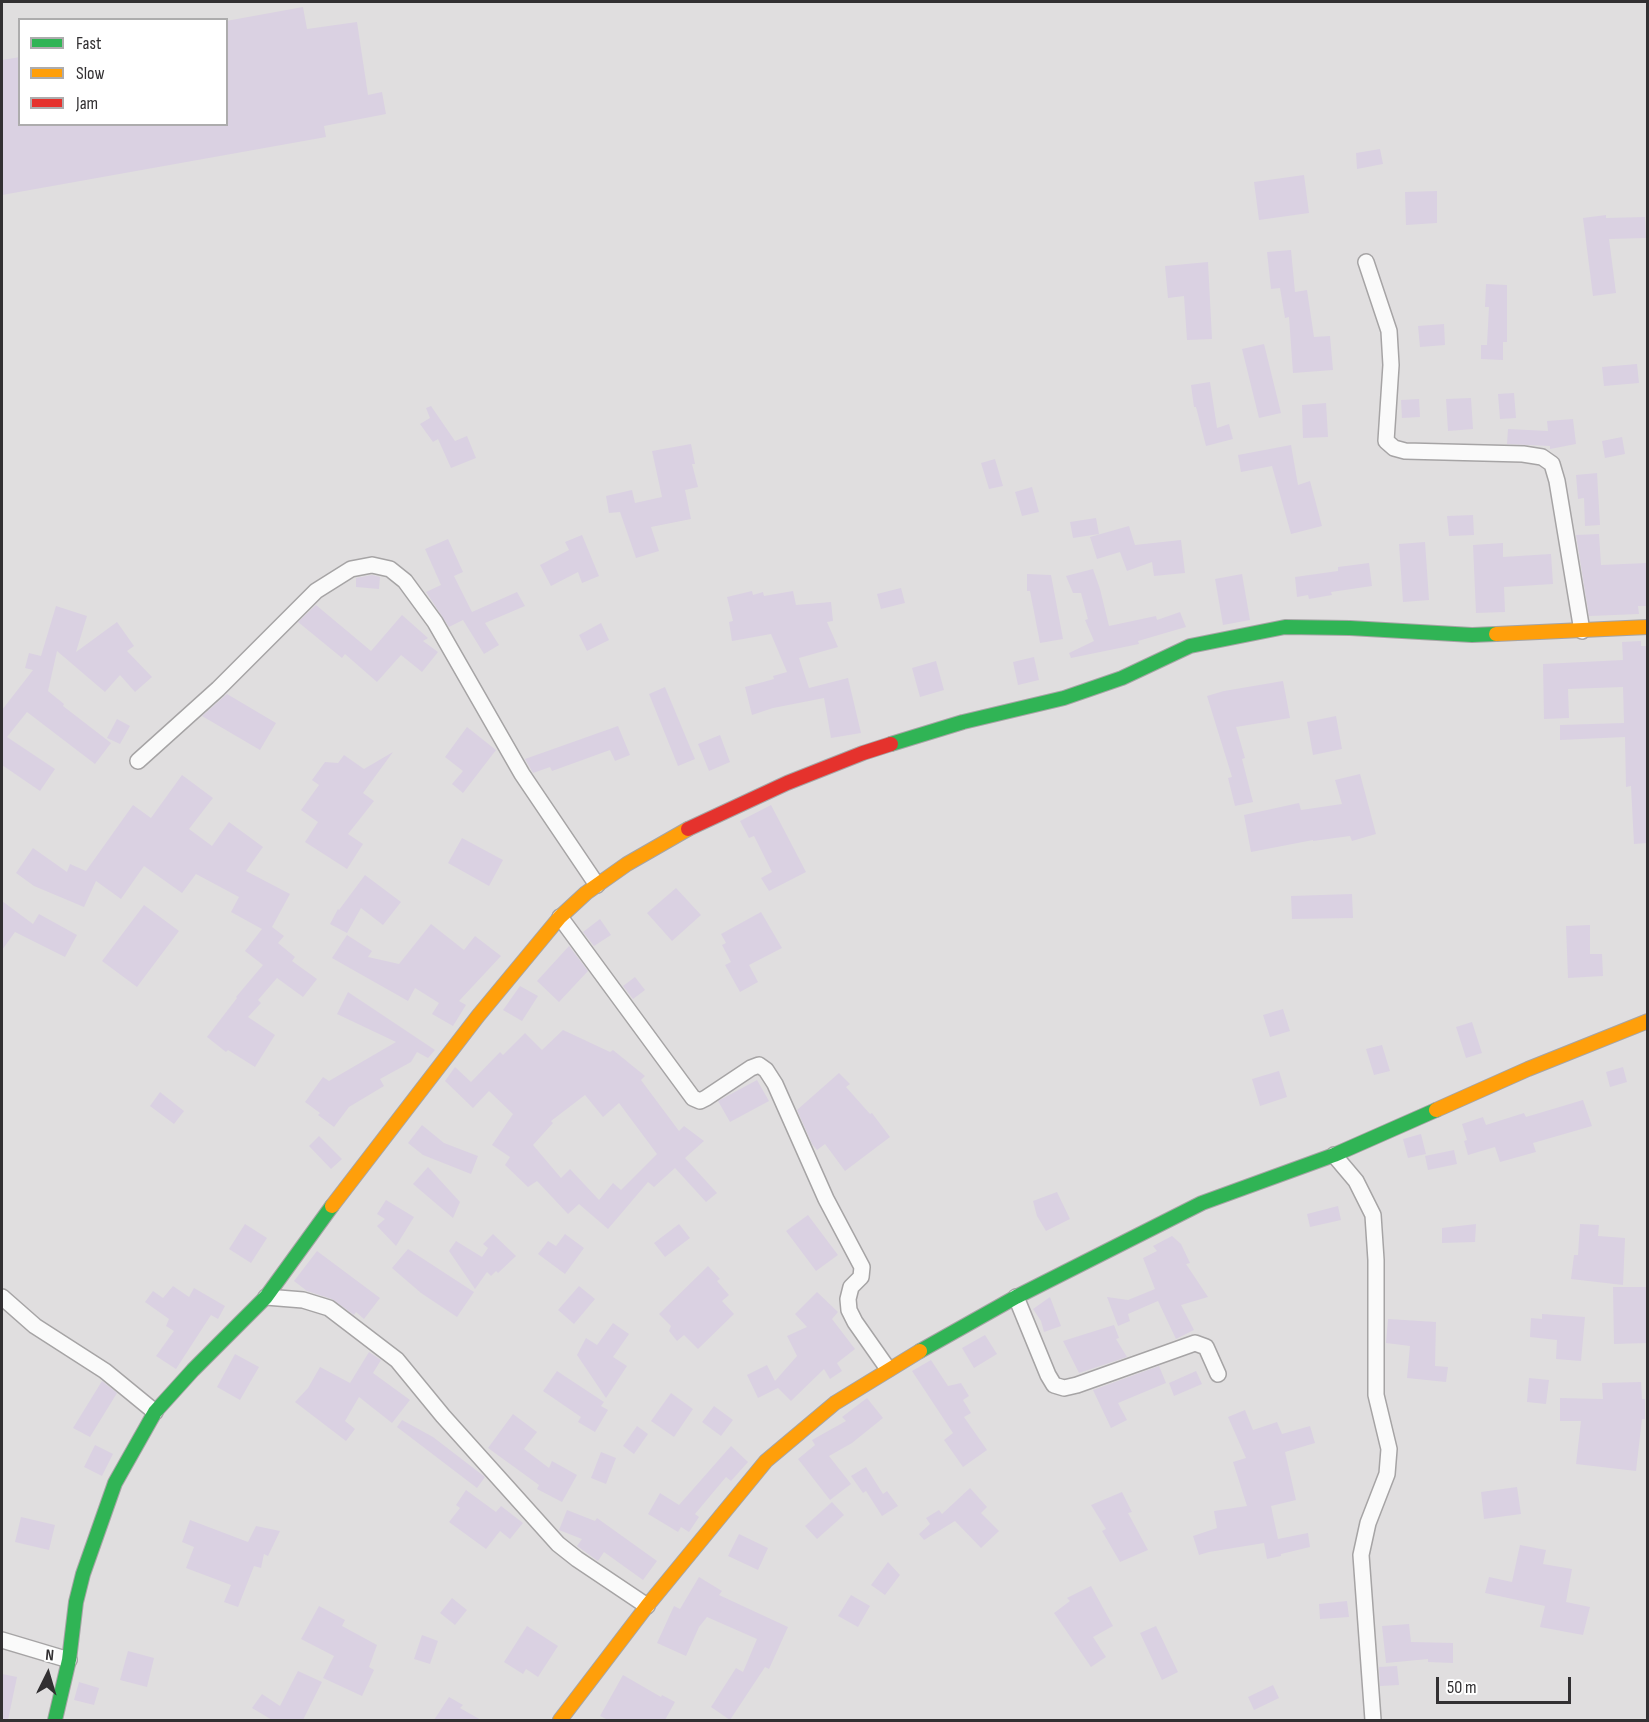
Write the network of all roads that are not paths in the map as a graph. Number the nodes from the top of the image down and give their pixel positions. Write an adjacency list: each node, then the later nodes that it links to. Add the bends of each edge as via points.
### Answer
1 (1366, 262): 3 (street, via 1389,331 1386,441 1405,451 1522,454 1552,464)
2 (1647, 627): 3 (street)
3 (1582, 631): 5 (street, via 1472,635 1284,627 1190,646 1122,678 1064,699 963,722 862,753 787,783 684,831)
4 (138, 761): 5 (street, via 218,689 316,591 351,569 372,565 390,569 405,581 435,621 522,774)
5 (597, 885): 6 (street)
6 (560, 917): 10 (street, via 370,1155); 12 (street, via 693,1098 706,1098 751,1068 759,1065 766,1070 826,1200 862,1267 861,1277 851,1287 849,1310)
7 (1647, 1021): 8 (street)
8 (1334, 1155): 11 (street, via 1202,1203); 20 (street, via 1356,1181 1373,1215 1376,1395 1389,1449 1387,1474 1368,1523 1361,1555)
9 (2, 1297): 14 (street, via 35,1326 105,1371)
10 (266, 1297): 14 (street); 15 (street, via 303,1300 329,1308 397,1360 558,1544)
11 (1016, 1298): 12 (street); 13 (street, via 1054,1385 1077,1385 1195,1343 1206,1347)
12 (888, 1369): 15 (street, via 835,1403 766,1461)
13 (1218, 1374)
14 (156, 1412): 17 (street, via 115,1483 102,1519 76,1602)
15 (647, 1606): 19 (street)
16 (2, 1640): 17 (street)
17 (69, 1660): 18 (street)
18 (55, 1720)
19 (560, 1720)
20 (1373, 1720)

